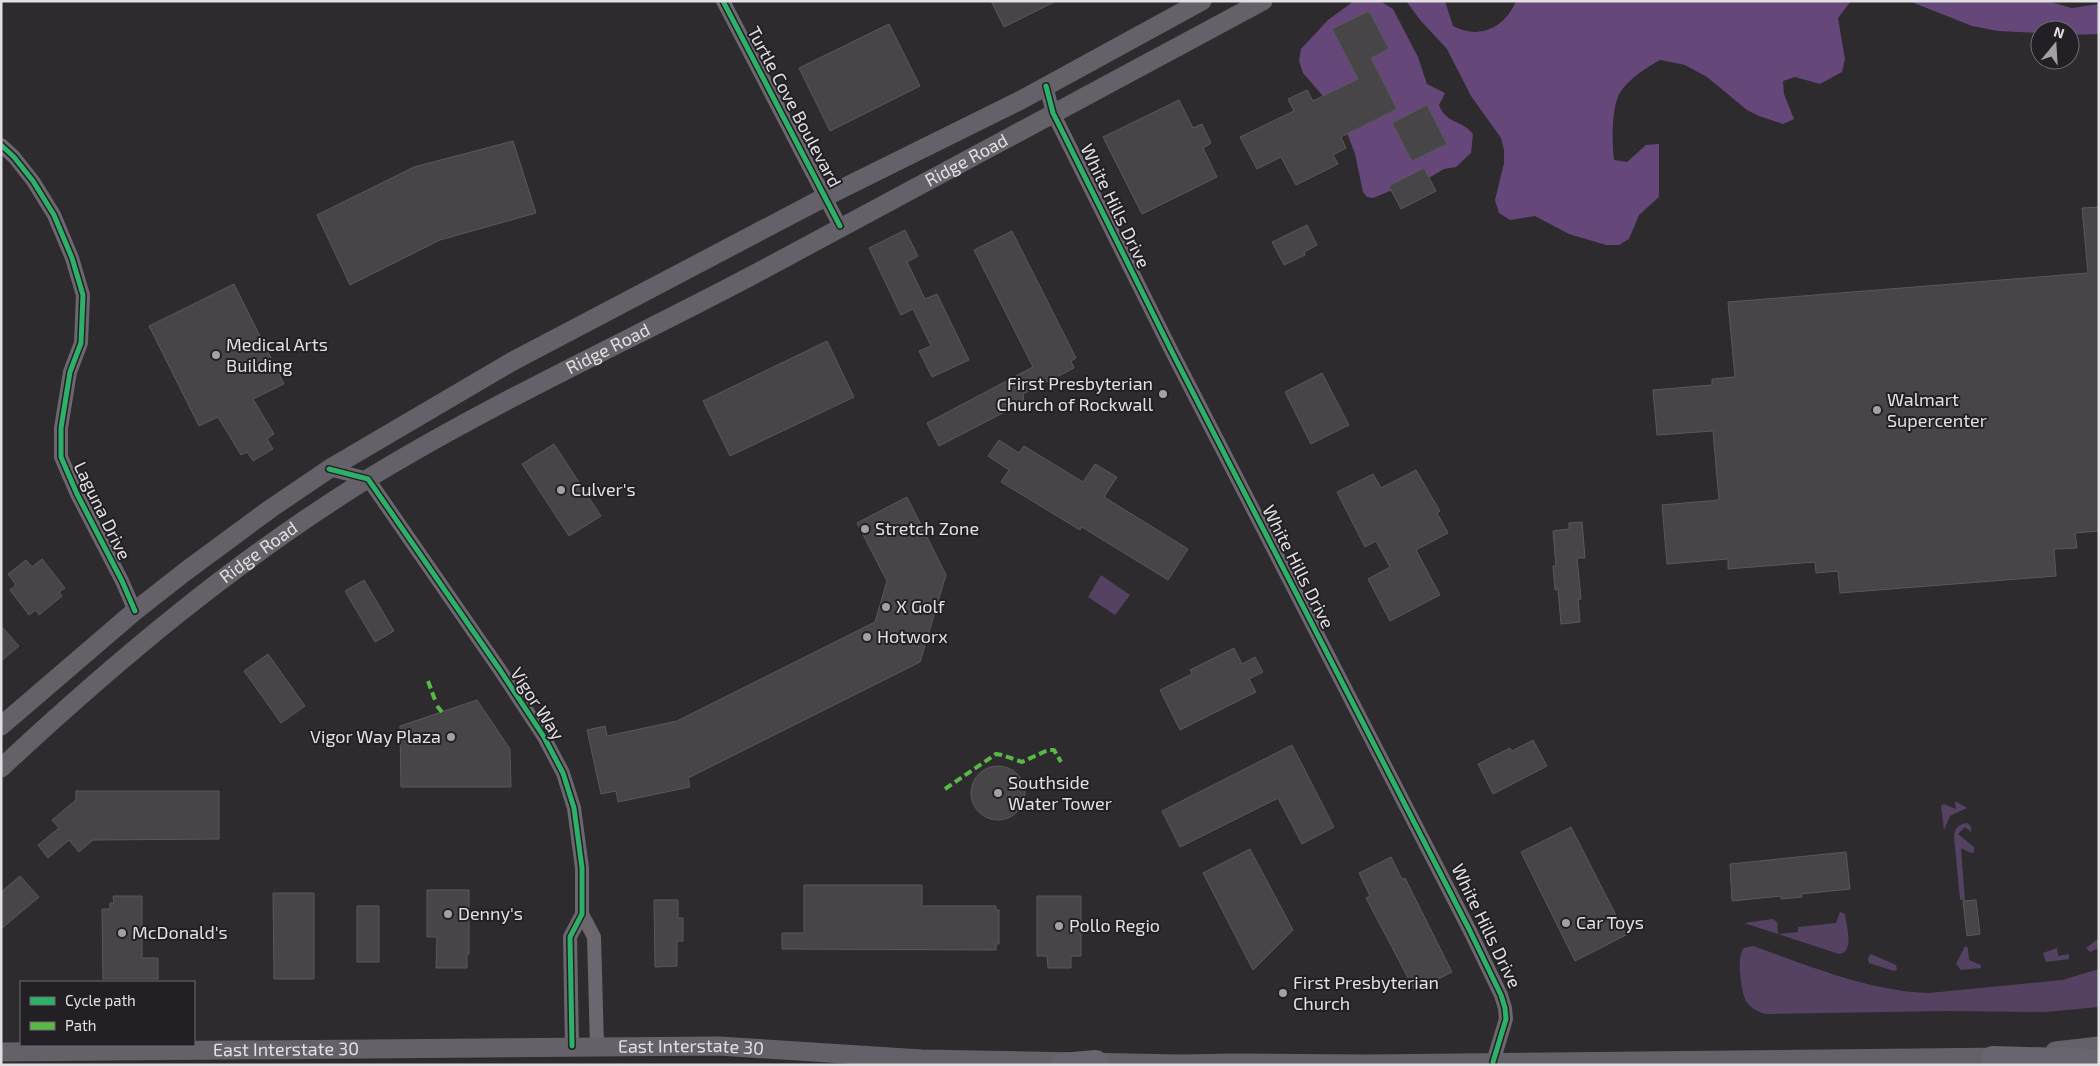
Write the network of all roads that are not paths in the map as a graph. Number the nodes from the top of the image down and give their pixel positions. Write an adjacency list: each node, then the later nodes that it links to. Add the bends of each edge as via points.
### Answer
1 (723, 1): 7 (street, Turtle Cove Boulevard)
2 (1202, 1): 4 (main road, Ridge Road)
3 (1262, 1): 5 (main road, Ridge Road)
4 (1046, 86): 5 (street, White Hills Drive); 7 (main road, Ridge Road)
5 (1054, 113): 8 (main road, Ridge Road); 22 (street, White Hills Drive, via 1167,344 1501,995 1506,1019)
6 (1, 145): 11 (street, Laguna Drive, via 33,181 54,215 72,258 82,296 82,342 70,372 61,428 61,458)
7 (825, 197): 8 (street, Turtle Cove Boulevard); 9 (main road, Ridge Road, via 513,361)
8 (840, 226): 10 (main road, Ridge Road, via 751,276 535,386)
9 (329, 469): 10 (street); 11 (main road, Ridge Road, via 270,509)
10 (368, 479): 13 (main road, Ridge Road, via 282,534 212,586 141,643); 14 (street, Vigor Way, via 504,677 563,773 574,808 581,855)
11 (135, 611): 12 (main road, Ridge Road)
12 (1, 726)
13 (1, 768)
14 (582, 914): 15 (street, Vigor Way, via 570,937); 16 (street, Vigor Way, via 594,937)
15 (572, 1046): 16 (main road, East Interstate 30); 18 (main road, East Interstate 30)
16 (597, 1046): 21 (main road, East Interstate 30, via 719,1046 922,1059)
17 (2099, 1046): 19 (main road, East Interstate 30)
18 (1, 1052)
19 (1993, 1058): 20 (highway); 22 (main road, East Interstate 30)
20 (2099, 1061)
21 (1096, 1062): 22 (main road, East Interstate 30); 23 (highway)
22 (1492, 1062)
23 (1062, 1065)

